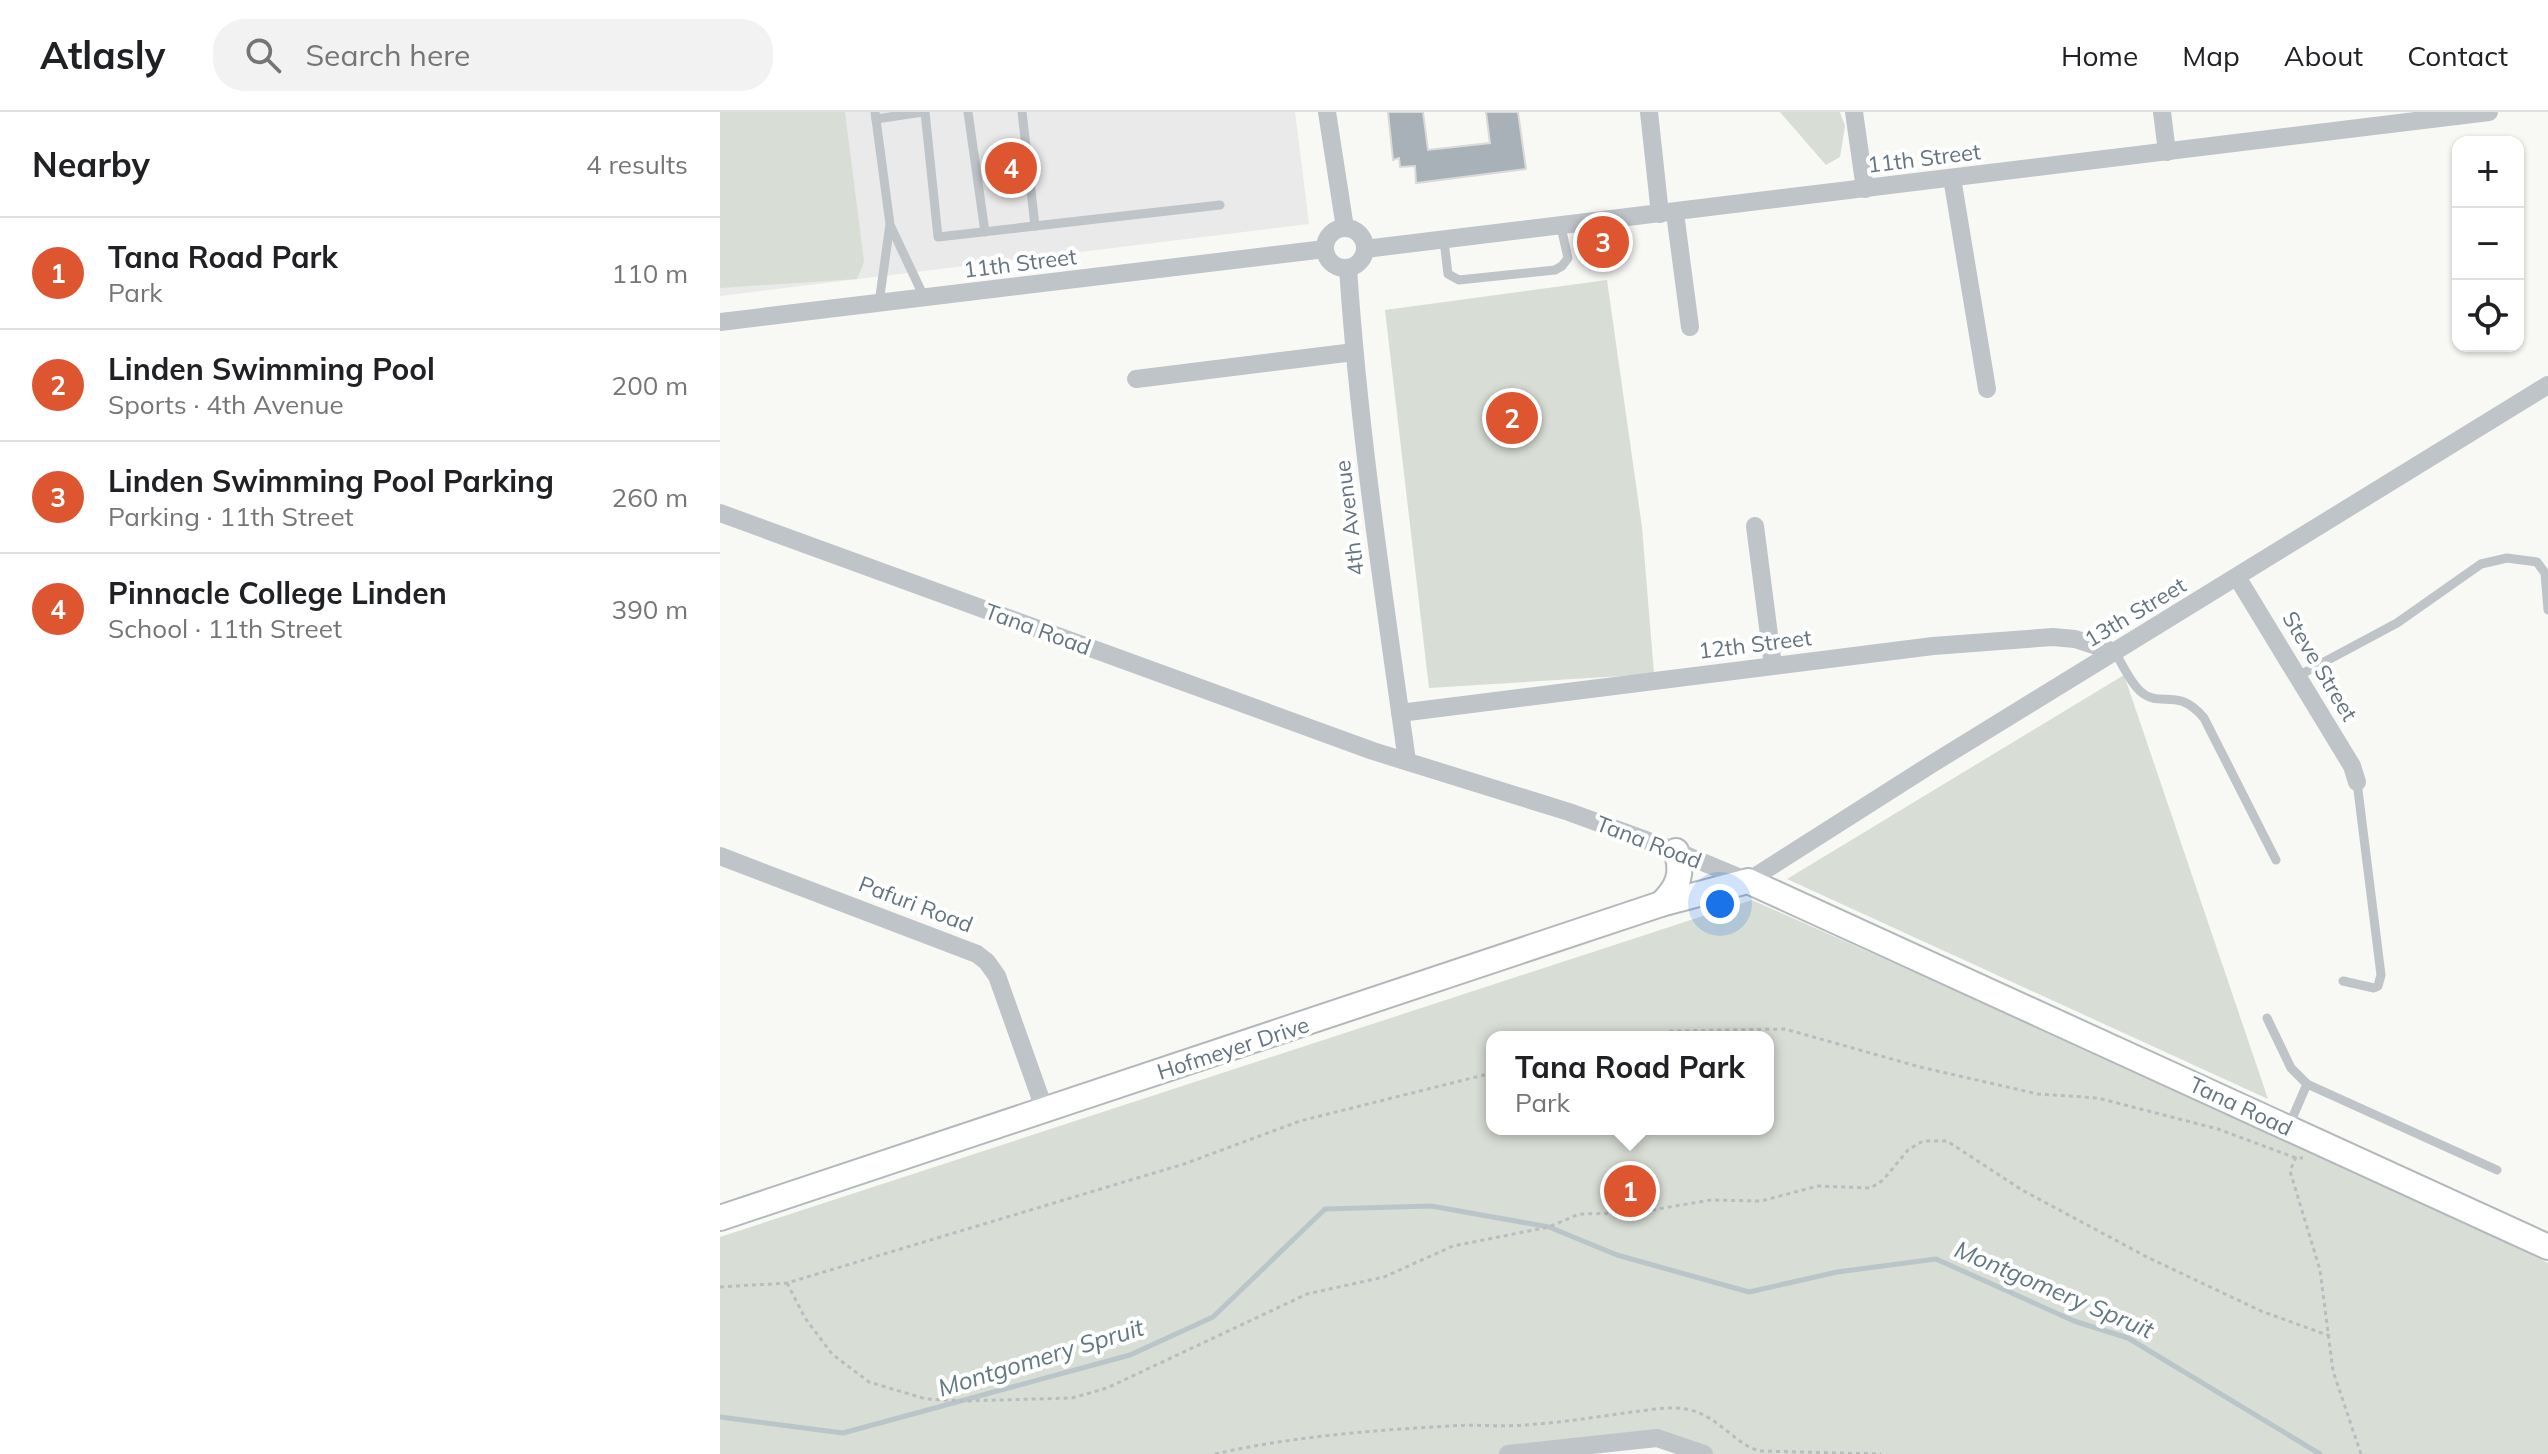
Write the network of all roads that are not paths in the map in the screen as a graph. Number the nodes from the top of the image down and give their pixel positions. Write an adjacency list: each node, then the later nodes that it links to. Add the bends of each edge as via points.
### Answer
1 (924, 112): 9 (lane); 19 (lane, via 938,237)
2 (968, 112): 19 (lane)
3 (1022, 112): 16 (lane)
4 (1327, 112): 18 (street)
5 (1649, 112): 14 (street)
6 (1854, 112): 12 (street)
7 (2162, 112): 10 (street)
8 (2489, 112): 10 (street, 11th Street)
9 (875, 115): 15 (lane)
10 (2167, 152): 11 (street, 11th Street)
11 (1952, 178): 12 (street, 11th Street); 31 (street)
12 (1865, 189): 14 (street, 11th Street)
13 (1220, 205): 16 (lane)
14 (1667, 214): 17 (street, 11th Street); 27 (street)
15 (890, 224): 24 (lane); 25 (lane)
16 (1035, 226): 19 (lane)
17 (1561, 227): 20 (street, 11th Street); 20 (lane, via 1568,258 1555,270 1459,280 1448,274)
18 (1345, 228): 21 (street, via 1333,232); 22 (street, via 1361,237)
19 (985, 232)
20 (1444, 241): 22 (street, 11th Street)
21 (1325, 249): 23 (street, via 1335,266); 24 (street, 11th Street)
22 (1365, 249): 23 (street, via 1360,261)
23 (1348, 268): 28 (street, 4th Avenue)
24 (925, 299): 25 (street, 11th Street)
25 (879, 304): 26 (street, 11th Street)
26 (720, 322)
27 (1690, 327)
28 (1354, 352): 29 (street); 39 (street, 4th Avenue)
29 (1136, 379)
30 (2548, 385): 34 (street, 13th Street)
31 (1987, 389)
32 (720, 513): 40 (street, Tana Road)
33 (1755, 526): 37 (street)
34 (2237, 577): 36 (street, 13th Street); 38 (street, Steve Street)
35 (2548, 610): 38 (lane, via 2545,573 2537,562 2489,561 2397,623)
36 (2115, 652): 37 (street, 12th Street, via 2075,639 2042,637); 44 (lane, via 2139,691 2192,704 2204,718); 45 (street, 13th Street)
37 (1773, 666): 39 (street, 12th Street)
38 (2298, 676): 41 (street, Steve Street)
39 (1400, 713): 40 (street, 4th Avenue)
40 (1407, 761): 42 (street, Tana Road)
41 (2357, 782): 47 (lane, via 2381,975 2374,988)
42 (1676, 851): 45 (street, Tana Road); 46 (main road, via 1679,879)
43 (720, 856): 50 (street, Pafuri Road, via 977,954 997,976)
44 (2276, 860)
45 (1748, 881): 46 (main road, Hofmeyer Drive); 51 (main road, Tana Road)
46 (1661, 904): 50 (main road, Hofmeyer Drive)
47 (2343, 981)
48 (2267, 1018): 49 (lane, via 2291,1068)
49 (2307, 1084): 51 (lane); 52 (lane)
50 (1045, 1111): 53 (main road, Hofmeyer Drive)
51 (2301, 1140): 54 (main road, Tana Road)
52 (2497, 1170)
53 (720, 1218)
54 (2548, 1247)
55 (1508, 1454): 56 (street, via 1657,1438)
56 (1704, 1454)

